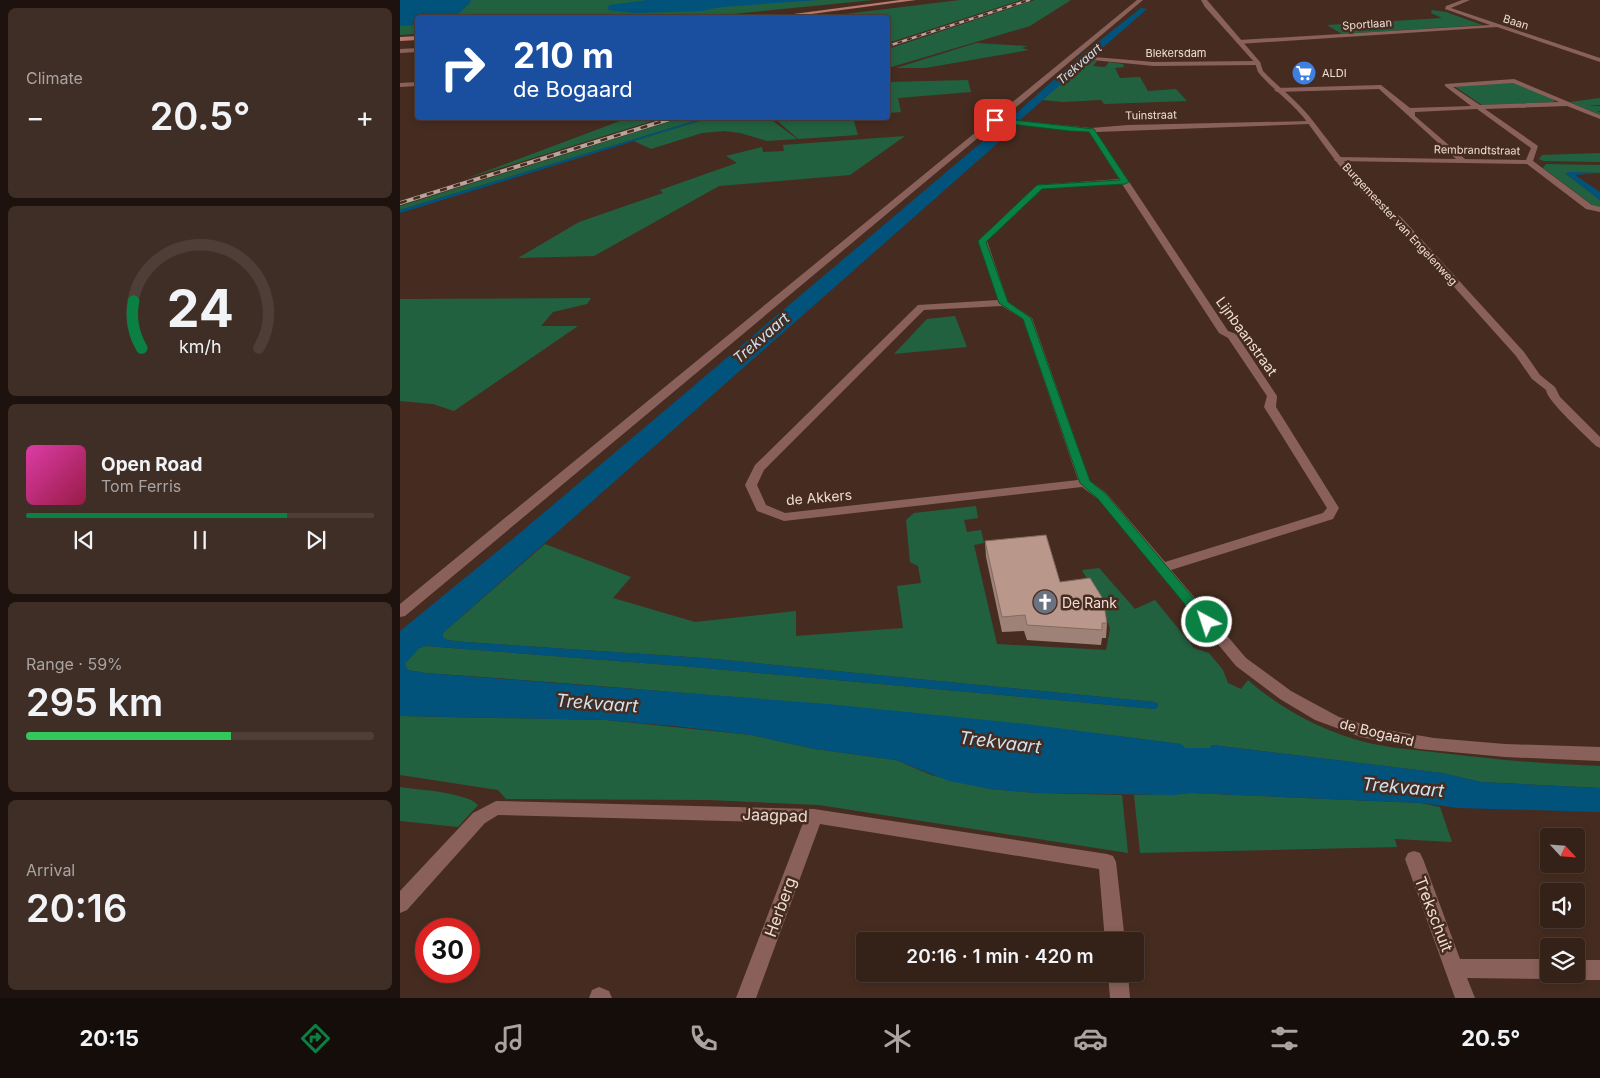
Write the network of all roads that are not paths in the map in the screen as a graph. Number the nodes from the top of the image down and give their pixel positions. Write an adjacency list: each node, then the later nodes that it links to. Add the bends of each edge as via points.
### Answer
1 (913, 0): 5 (main road)
2 (1140, 0): 22 (street)
3 (1204, 0): 9 (street, Burgemeester van Engelenweg)
4 (1467, 0): 6 (street, Baan, via 1448,9)
5 (808, 15)
6 (1496, 26): 9 (street, Sportlaan); 13 (street, Baan)
7 (415, 38): 8 (main road)
8 (400, 39)
9 (1239, 42): 14 (street, Burgemeester van Engelenweg)
10 (415, 50): 11 (street)
11 (400, 51)
12 (1094, 59): 14 (street, Blekersdam, via 1154,64)
13 (1600, 60)
14 (1258, 63): 17 (street, Burgemeester van Engelenweg, via 1259,70)
15 (415, 82): 16 (street)
16 (400, 85)
17 (1277, 90): 20 (street, via 1381,87); 23 (street, Burgemeester van Engelenweg, via 1291,100)
18 (1568, 104): 19 (street); 19 (street, via 1514,81 1447,85); 21 (street)
19 (1479, 108): 20 (street); 27 (street, via 1535,148)
20 (1409, 110): 26 (street, via 1411,116)
21 (1600, 117)
22 (995, 120): 24 (street, Tuinstraat); 34 (street)
23 (1309, 122): 24 (street, Tuinstraat); 25 (street, Burgemeester van Engelenweg)
24 (1091, 130): 28 (street, Lijnbaanstraat)
25 (1338, 159): 26 (street, Rembrandtstraat); 31 (street, Burgemeester van Engelenweg, via 1384,211 1405,226 1551,393)
26 (1463, 160): 27 (street, Rembrandtstraat)
27 (1529, 162): 29 (street, Rembrandtstraat, via 1589,207)
28 (1125, 182): 30 (street, via 1040,187 982,241); 33 (street, Lijnbaanstraat, via 1224,333 1232,336 1272,396 1270,406 1334,508 1328,516)
29 (1600, 210)
30 (1004, 303): 32 (street, via 1027,318); 32 (street, de Akkers, via 921,307 759,468 751,485 761,508 784,517)
31 (1600, 444)
32 (1085, 483): 33 (street, de Bogaard, via 1102,496)
33 (1162, 568): 35 (street, de Bogaard, via 1241,662 1268,685 1335,722 1393,739 1423,743 1491,750)
34 (400, 612)
35 (1600, 754)
36 (814, 816): 38 (street, Jaagpad, via 496,808 479,818); 39 (street, Jaagpad, via 1108,862); 45 (street, Herberg)
37 (1414, 859): 40 (street, Trekschuit)
38 (400, 904)
39 (1114, 932)
40 (1455, 968): 41 (street, Trekschuit); 47 (street, Trekschuit)
41 (1540, 969)
42 (1585, 970): 43 (street)
43 (1600, 970)
44 (1119, 982): 46 (street)
45 (746, 998)
46 (1120, 998)
47 (1465, 998)

